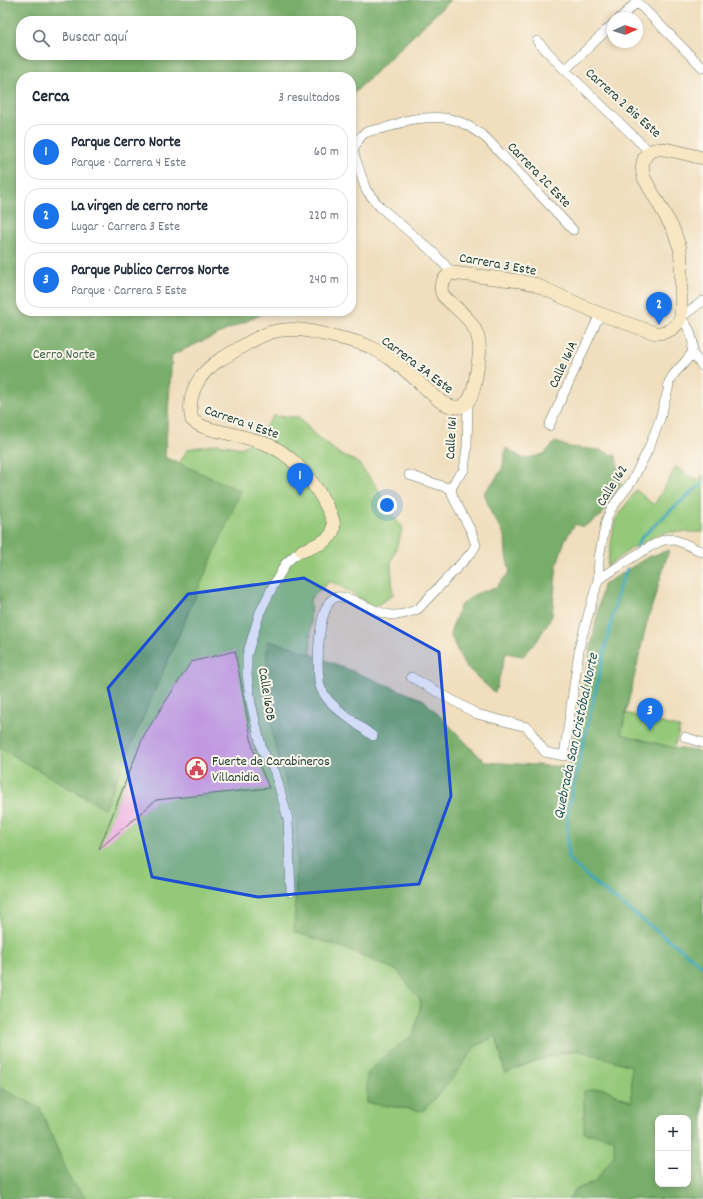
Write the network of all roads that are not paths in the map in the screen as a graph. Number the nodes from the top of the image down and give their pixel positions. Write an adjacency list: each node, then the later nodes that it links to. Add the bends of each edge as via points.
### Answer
1 (636, 1): 2 (street); 5 (street)
2 (626, 12)
3 (607, 30): 6 (street)
4 (537, 41): 6 (street, Carrera 2 Bis Este)
5 (703, 68)
6 (565, 70): 8 (street, Carrera 2 Bis Este)
7 (356, 144): 11 (street, Carrera 2C Este, via 368,131 388,128 413,119 459,121 486,138)
8 (646, 156): 9 (street, Carrera 2 Bis Este, via 660,149); 15 (street, via 641,170 674,229 680,248)
9 (703, 158)
10 (356, 160): 12 (street, Carrera 3 Este, via 366,190 380,207 434,253)
11 (573, 230)
12 (452, 273): 14 (street, Carrera 3 Este, via 534,284); 18 (street, Calle 161, via 442,283 443,296 469,320 479,339 475,385)
13 (703, 301): 15 (street)
14 (600, 314): 15 (street, Carrera 3 Este, via 655,333 672,330); 20 (street, Calle 161A)
15 (682, 317): 16 (street, via 690,332)
16 (692, 353): 17 (street); 26 (street, Calle 162, via 669,382 659,422 648,450 632,481 606,521)
17 (703, 367)
18 (468, 402): 19 (street, Carrera 3A Este, via 461,406 447,406 384,355 370,347 357,342 290,329 260,337 204,372 191,397); 22 (street, Calle 161, via 467,456 464,470)
19 (192, 420): 23 (street, Carrera 4 Este, via 202,427 262,443 282,452 299,467 323,498 334,522)
20 (549, 426)
21 (409, 475): 22 (street)
22 (451, 489): 28 (street, via 476,545 418,609 394,616 383,614 346,596 335,597 326,608 319,642 320,686 334,705)
23 (333, 530): 24 (street, Calle 160B, via 324,541)
24 (302, 551): 31 (street, Calle 160B, via 286,563 273,586 260,612 247,655 251,703 262,750 274,772 288,819)
25 (703, 552): 26 (street, via 668,539 649,547)
26 (598, 580): 27 (street, Calle 162, via 580,644 564,756 545,752 527,727 477,714)
27 (411, 677)
28 (373, 736)
29 (685, 737): 30 (street)
30 (703, 743)
31 (291, 892)

